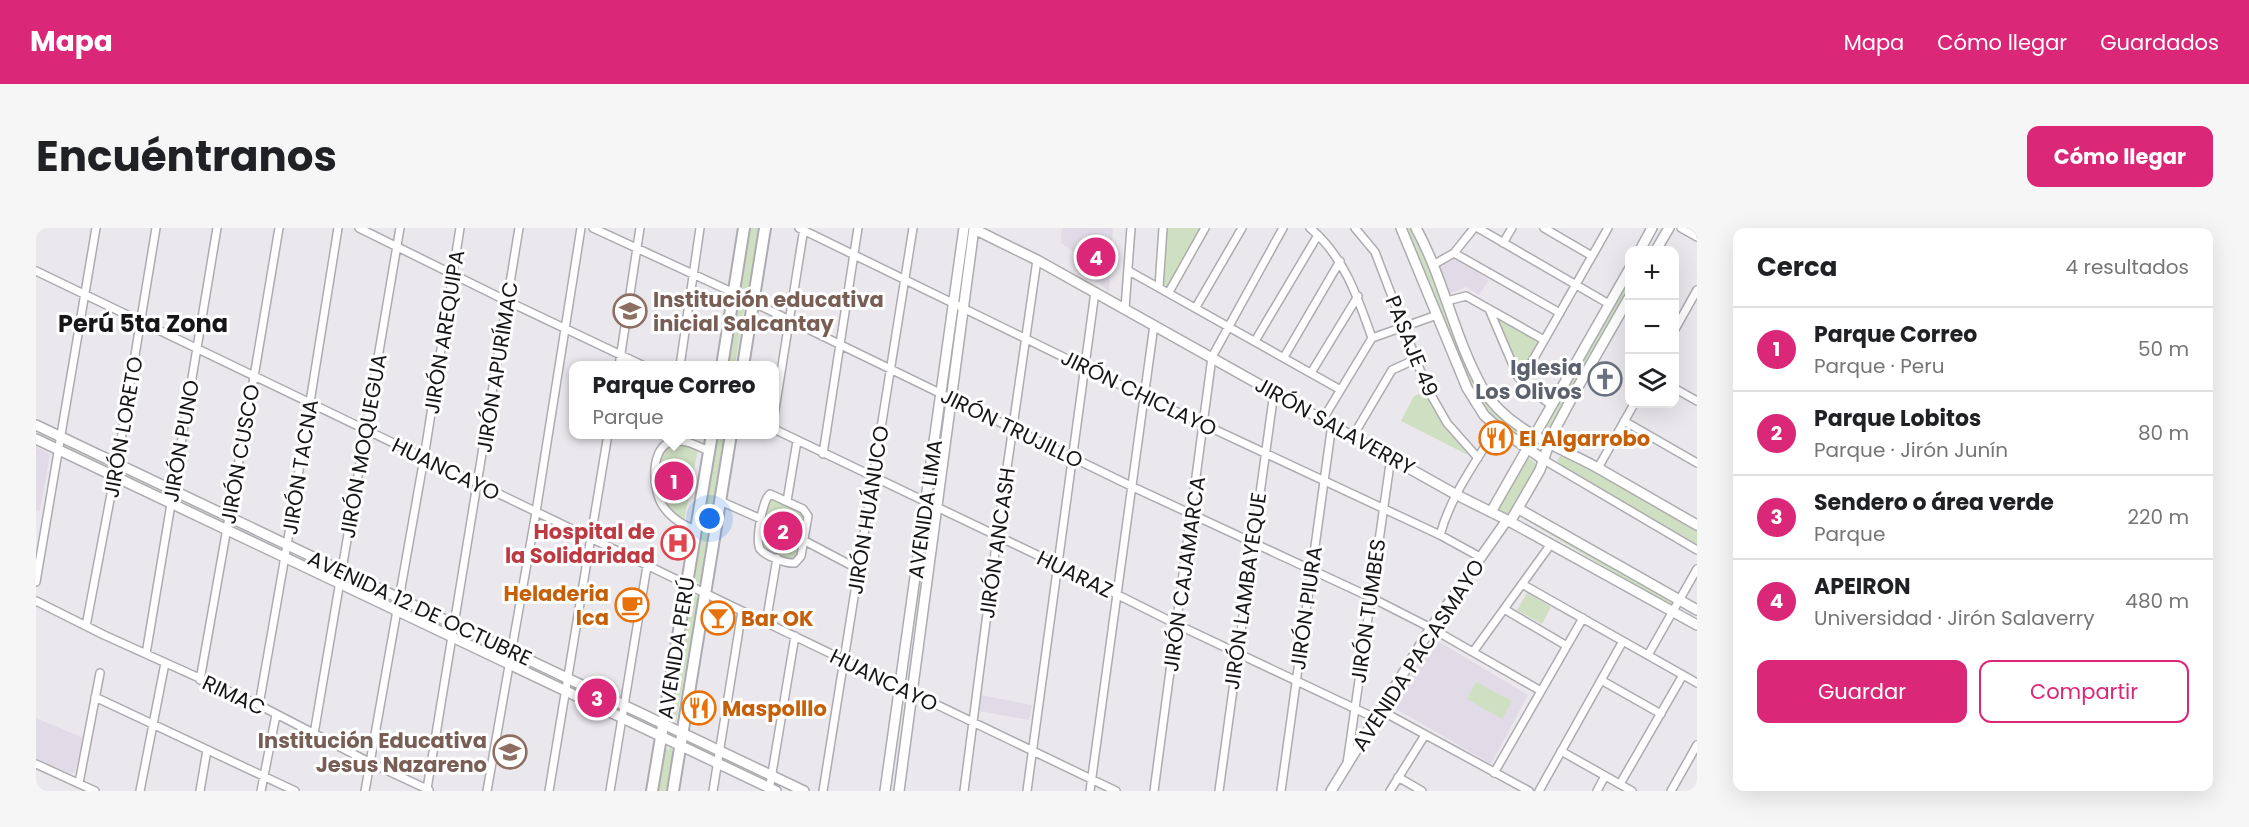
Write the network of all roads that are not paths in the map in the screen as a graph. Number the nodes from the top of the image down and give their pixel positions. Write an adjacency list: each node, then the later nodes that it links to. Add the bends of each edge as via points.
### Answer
1 (96, 228): 61 (street)
2 (156, 228): 77 (street, JIRÓN LORETO)
3 (217, 228): 88 (street, JIRÓN PUNO)
4 (279, 228): 101 (street, JIRÓN CUSCO)
5 (338, 228): 111 (street, JIRÓN TACNA)
6 (359, 228): 42 (street)
7 (400, 228): 42 (street, JIRÓN MOQUEGUA)
8 (460, 228): 52 (street, JIRÓN AREQUIPA)
9 (519, 228): 65 (street, JIRÓN APURÍMAC)
10 (581, 228): 81 (street)
11 (593, 228): 43 (street, JIRÓN TRUJILLO)
12 (640, 228): 43 (street)
13 (700, 228): 53 (street)
14 (744, 228): 62 (main road)
15 (765, 228): 69 (main road)
16 (858, 228): 45 (street)
17 (913, 228): 55 (street, JIRÓN HUÁNUCO)
18 (971, 228): 47 (main road, JIRÓN SALAVERRY); 67 (main road, AVENIDA LIMA); 71 (main road, AVENIDA LIMA)
19 (1131, 228): 51 (street)
20 (1163, 228): 57 (street)
21 (1205, 228): 60 (street)
22 (1242, 228): 70 (street)
23 (1283, 228): 80 (street)
24 (1310, 228): 37 (street)
25 (1355, 228): 82 (street, PASAJE 49, via 1375,252)
26 (1401, 228): 75 (main road)
27 (1416, 228): 49 (main road)
28 (1474, 228): 44 (street)
29 (1478, 228): 39 (street)
30 (1512, 228): 39 (street)
31 (1544, 228): 46 (street)
32 (1608, 228): 46 (street)
33 (1653, 228): 40 (main road)
34 (1669, 228): 41 (main road)
35 (1681, 228): 38 (street)
36 (802, 229): 45 (street, JIRÓN CHICLAYO); 76 (street)
37 (1318, 235): 48 (street); 85 (street)
38 (1697, 237)
39 (1503, 243): 56 (street)
40 (1642, 246)
41 (1658, 246)
42 (396, 247): 52 (street); 120 (street, JIRÓN MOQUEGUA)
43 (637, 249): 53 (street, JIRÓN TRUJILLO); 89 (street)
44 (1455, 253): 49 (street); 74 (street)
45 (854, 255): 55 (street, JIRÓN CHICLAYO); 87 (street)
46 (1592, 256): 56 (street)
47 (1037, 260): 59 (main road, JIRÓN SALAVERRY); 83 (street, JIRÓN ANCASH)
48 (1340, 261): 63 (street); 91 (street)
49 (1433, 265): 66 (main road)
50 (36, 271): 61 (street, HUANCAYO)
51 (1129, 271): 57 (street); 72 (street)
52 (452, 274): 65 (street); 137 (street, JIRÓN AREQUIPA)
53 (693, 274): 62 (street, JIRÓN TRUJILLO); 95 (street)
54 (1625, 275): 68 (main road)
55 (905, 278): 67 (street, JIRÓN CHICLAYO); 99 (street, JIRÓN HUÁNUCO)
56 (1576, 285): 68 (street); 74 (street)
57 (1159, 287): 60 (street)
58 (1697, 290): 78 (street)
59 (1095, 292): 72 (main road, JIRÓN SALAVERRY); 98 (street)
60 (1169, 292): 70 (street)
61 (84, 294): 77 (street, HUANCAYO); 125 (street)
62 (734, 294): 69 (street, JIRÓN TRUJILLO); 96 (main road)
63 (1358, 296): 84 (street); 100 (street)
64 (1627, 300): 131 (main road, AVENIDA PACASMAYO)
65 (507, 301): 81 (street); 148 (street, JIRÓN APURÍMAC)
66 (1447, 301): 73 (street, via 1466,296); 123 (main road, via 1483,390 1495,406)
67 (954, 304): 71 (street, JIRÓN CHICLAYO); 107 (main road, AVENIDA LIMA)
68 (1609, 304): 112 (main road)
69 (754, 305): 76 (street, JIRÓN TRUJILLO); 97 (main road)
70 (1196, 307): 80 (street)
71 (964, 308): 83 (street, JIRÓN CHICLAYO); 109 (main road, AVENIDA LIMA)
72 (1125, 308): 79 (main road, JIRÓN SALAVERRY)
73 (1489, 309): 86 (street); 102 (street)
74 (1560, 313): 86 (street)
75 (1437, 315): 82 (street); 119 (main road, via 1467,388)
76 (789, 321): 87 (street, JIRÓN TRUJILLO); 103 (street)
77 (142, 322): 88 (street, HUANCAYO); 143 (street, JIRÓN LORETO)
78 (1679, 322)
79 (1154, 325): 90 (main road, JIRÓN SALAVERRY); 108 (street)
80 (1229, 326): 85 (street); 90 (street)
81 (564, 327): 89 (street); 159 (street)
82 (1404, 327): 84 (street); 92 (street, PASAJE 49)
83 (1025, 337): 98 (street, JIRÓN CHICLAYO); 121 (street, JIRÓN ANCASH)
84 (1372, 338): 104 (street)
85 (1255, 340): 91 (street)
86 (1544, 340): 102 (street)
87 (840, 346): 99 (street, JIRÓN TRUJILLO); 136 (street)
88 (198, 349): 101 (street, HUANCAYO); 150 (street, JIRÓN PUNO)
89 (621, 354): 93 (street); 94 (street)
90 (1212, 357): 106 (main road, JIRÓN SALAVERRY); 116 (street, JIRÓN CAJAMARCA)
91 (1284, 357): 100 (street)
92 (1414, 360): 124 (street, via 1392,370); 140 (street, PASAJE 49, via 1447,423)
93 (620, 361)
94 (634, 361)
95 (681, 361)
96 (723, 361)
97 (744, 361)
98 (1085, 366): 108 (street, JIRÓN CHICLAYO); 138 (street)
99 (890, 370): 107 (street, JIRÓN TRUJILLO); 146 (street, JIRÓN HUÁNUCO)
100 (1311, 373): 104 (street)
101 (254, 376): 111 (street, HUANCAYO); 162 (street, JIRÓN CUSCO)
102 (1521, 381): 112 (street)
103 (779, 384)
104 (1339, 389): 114 (street)
105 (1679, 391): 110 (street)
106 (1274, 392): 114 (main road, JIRÓN SALAVERRY); 135 (street, JIRÓN LAMBAYEQUE)
107 (941, 394): 109 (street, JIRÓN TRUJILLO); 155 (main road, AVENIDA LIMA)
108 (1143, 396): 116 (street, JIRÓN CHICLAYO); 149 (street)
109 (952, 399): 121 (street, JIRÓN TRUJILLO); 156 (main road, AVENIDA LIMA)
110 (1697, 401)
111 (310, 403): 120 (street, HUANCAYO); 174 (street, JIRÓN TACNA)
112 (1551, 405): 123 (main road)
113 (1632, 408): 115 (street)
114 (1323, 419): 117 (main road, JIRÓN SALAVERRY)
115 (1624, 421): 142 (street); 144 (street)
116 (1204, 424): 135 (street, JIRÓN CHICLAYO); 161 (street, JIRÓN CAJAMARCA)
117 (1332, 424): 124 (main road, JIRÓN SALAVERRY); 147 (street, JIRÓN PIURA)
118 (36, 425): 125 (main road, AVENIDA 12 DE OCTUBRE)
119 (1497, 427): 132 (main road); 140 (street)
120 (367, 430): 137 (street, HUANCAYO); 183 (street, JIRÓN MOQUEGUA)
121 (1013, 430): 138 (street, JIRÓN TRUJILLO); 169 (street, JIRÓN ANCASH)
122 (779, 432): 130 (street, HUARAZ)
123 (1534, 435): 131 (main road); 132 (main road)
124 (1353, 436): 139 (main road, JIRÓN SALAVERRY)
125 (61, 437): 133 (street); 143 (main road, AVENIDA 12 DE OCTUBRE)
126 (36, 439): 133 (main road, AVENIDA 12 DE OCTUBRE)
127 (607, 439): 170 (street)
128 (711, 439): 134 (main road, AVENIDA PERÚ)
129 (730, 439): 152 (main road, AVENIDA PERÚ)
130 (797, 441): 136 (street, HUARAZ); 153 (street)
131 (1549, 443): 141 (main road, AVENIDA PACASMAYO); 144 (main road)
132 (1527, 448): 141 (main road); 160 (main road)
133 (59, 450): 145 (main road, AVENIDA 12 DE OCTUBRE); 185 (street)
134 (709, 451): 167 (main road, AVENIDA PERÚ); 167 (street, via 673,441 663,447 656,464 656,490 663,506 679,522)
135 (1264, 453): 147 (street, JIRÓN CHICLAYO); 172 (street, JIRÓN LAMBAYEQUE)
136 (823, 454): 146 (street, HUARAZ)
137 (424, 458): 148 (street, HUANCAYO); 192 (street, JIRÓN AREQUIPA)
138 (1073, 458): 149 (street, JIRÓN TRUJILLO); 179 (street)
139 (1391, 458): 151 (main road, JIRÓN SALAVERRY); 157 (street, JIRÓN TUMBES)
140 (1478, 458): 151 (street)
141 (1544, 460): 158 (main road, AVENIDA PACASMAYO); 175 (street)
142 (1697, 463)
143 (116, 464): 145 (street, JIRÓN LORETO); 150 (main road, AVENIDA 12 DE OCTUBRE)
144 (1598, 468): 165 (main road)
145 (114, 476): 154 (main road, AVENIDA 12 DE OCTUBRE); 205 (street, JIRÓN LORETO)
146 (873, 478): 155 (street, HUARAZ); 181 (street, JIRÓN HUÁNUCO)
147 (1323, 480): 157 (street, JIRÓN CHICLAYO); 184 (street, JIRÓN PIURA)
148 (478, 484): 159 (street, HUANCAYO); 202 (street, JIRÓN APURÍMAC)
149 (1133, 488): 161 (street, JIRÓN TRUJILLO); 190 (street)
150 (173, 490): 154 (street, JIRÓN PUNO); 162 (main road, AVENIDA 12 DE OCTUBRE)
151 (1455, 495): 160 (main road, JIRÓN SALAVERRY); 168 (street)
152 (720, 501): 163 (street); 189 (main road, AVENIDA PERÚ)
153 (787, 501): 163 (street, via 767,495); 171 (street, via 807,513)
154 (170, 502): 166 (main road, AVENIDA 12 DE OCTUBRE); 214 (street, JIRÓN PUNO)
155 (926, 503): 156 (street, HUARAZ); 226 (main road, AVENIDA LIMA)
156 (937, 508): 169 (street, HUARAZ); 229 (main road, AVENIDA LIMA)
157 (1382, 509): 168 (street, JIRÓN CHICLAYO); 191 (street, JIRÓN TUMBES)
158 (1519, 509): 164 (main road, AVENIDA PACASMAYO); 193 (main road)
159 (536, 512): 170 (street, HUANCAYO); 211 (street)
160 (1491, 512): 164 (main road, JIRÓN SALAVERRY)
161 (1192, 514): 172 (street, JIRÓN TRUJILLO); 203 (street, JIRÓN CAJAMARCA)
162 (229, 518): 166 (street, JIRÓN CUSCO); 174 (main road, AVENIDA 12 DE OCTUBRE)
163 (761, 519): 178 (street, via 759,547)
164 (1509, 521): 173 (main road, JIRÓN SALAVERRY); 177 (main road, AVENIDA PACASMAYO)
165 (1697, 525)
166 (227, 529): 176 (main road, AVENIDA 12 DE OCTUBRE); 222 (street, JIRÓN CUSCO)
167 (696, 530): 187 (main road, AVENIDA PERÚ)
168 (1440, 535): 177 (street, JIRÓN CHICLAYO)
169 (997, 537): 179 (street, HUARAZ); 238 (street, JIRÓN ANCASH)
170 (591, 539): 180 (street, HUANCAYO); 221 (street)
171 (804, 541): 178 (street, via 796,563); 181 (street)
172 (1252, 543): 184 (street, JIRÓN TRUJILLO); 212 (street, JIRÓN LAMBAYEQUE)
173 (1551, 544): 188 (street); 199 (main road, JIRÓN SALAVERRY)
174 (287, 545): 176 (street, JIRÓN TACNA); 183 (main road, AVENIDA 12 DE OCTUBRE)
175 (1697, 550)
176 (285, 557): 186 (main road, AVENIDA 12 DE OCTUBRE); 231 (street, JIRÓN TACNA)
177 (1480, 557): 206 (main road, AVENIDA PACASMAYO)
178 (777, 558): 201 (street)
179 (1058, 565): 190 (street, HUARAZ); 249 (street)
180 (647, 566): 187 (street, HUANCAYO); 232 (street)
181 (858, 569): 216 (street, JIRÓN HUÁNUCO)
182 (1697, 569): 193 (street)
183 (340, 570): 186 (street, JIRÓN MOQUEGUA); 192 (main road, AVENIDA 12 DE OCTUBRE)
184 (1311, 571): 191 (street, JIRÓN TRUJILLO); 223 (street, JIRÓN PIURA)
185 (36, 582)
186 (338, 582): 196 (main road, AVENIDA 12 DE OCTUBRE); 242 (street, JIRÓN MOQUEGUA)
187 (686, 584): 189 (street, HUANCAYO); 240 (main road, AVENIDA PERÚ)
188 (1522, 584): 195 (street); 200 (street)
189 (705, 594): 198 (street, HUANCAYO); 241 (main road, AVENIDA PERÚ)
190 (1117, 595): 203 (street, HUARAZ); 260 (street)
191 (1370, 597): 206 (street, JIRÓN TRUJILLO); 233 (street, JIRÓN TUMBES)
192 (399, 598): 196 (street, JIRÓN AREQUIPA); 202 (main road, AVENIDA 12 DE OCTUBRE)
193 (1679, 600): 197 (main road); 199 (street)
194 (36, 601): 205 (street, RIMAC)
195 (1504, 609): 210 (street); 213 (street)
196 (397, 610): 208 (main road, AVENIDA 12 DE OCTUBRE); 251 (street, JIRÓN AREQUIPA)
197 (1697, 610)
198 (742, 611): 201 (street, HUANCAYO); 248 (street)
199 (1672, 611): 204 (main road, JIRÓN SALAVERRY); 215 (street)
200 (1583, 618): 209 (street); 210 (street)
201 (766, 623): 207 (street, HUANCAYO)
202 (455, 625): 208 (street, JIRÓN APURÍMAC); 211 (main road, AVENIDA 12 DE OCTUBRE)
203 (1178, 625): 212 (street, HUARAZ); 285 (street, JIRÓN CAJAMARCA)
204 (1697, 625)
205 (86, 626): 214 (street, RIMAC)
206 (1431, 628): 213 (street, JIRÓN TRUJILLO); 234 (main road, AVENIDA PACASMAYO)
207 (795, 636): 216 (street, HUANCAYO); 256 (street)
208 (453, 638): 218 (main road, AVENIDA 12 DE OCTUBRE); 263 (street, JIRÓN APURÍMAC)
209 (1623, 641): 215 (street); 224 (street)
210 (1567, 646): 228 (street)
211 (511, 651): 218 (street); 221 (main road, AVENIDA 12 DE OCTUBRE)
212 (1237, 652): 223 (street, HUARAZ); 286 (street, JIRÓN LAMBAYEQUE)
213 (1473, 652): 228 (street, JIRÓN TRUJILLO)
214 (146, 654): 217 (street, RIMAC)
215 (1648, 655): 220 (street)
216 (844, 660): 226 (street, HUANCAYO); 278 (street, JIRÓN HUÁNUCO)
217 (165, 663): 222 (street, RIMAC); 239 (street)
218 (508, 664): 227 (main road, AVENIDA 12 DE OCTUBRE); 271 (street)
219 (100, 673): 230 (street)
220 (1683, 675): 225 (street); 235 (street)
221 (567, 678): 227 (street); 232 (main road, AVENIDA 12 DE OCTUBRE)
222 (200, 680): 231 (street, RIMAC)
223 (1296, 680): 233 (street, HUARAZ); 287 (street, JIRÓN PIURA)
224 (1601, 680): 235 (street); 250 (street)
225 (1697, 683)
226 (900, 687): 229 (street, HUANCAYO); 279 (main road, AVENIDA LIMA)
227 (566, 691): 237 (main road, AVENIDA 12 DE OCTUBRE); 272 (street)
228 (1541, 691): 255 (street)
229 (912, 693): 238 (street, HUANCAYO); 280 (main road, AVENIDA LIMA)
230 (95, 697): 239 (street); 261 (street)
231 (259, 705): 236 (street, RIMAC)
232 (624, 706): 237 (street); 240 (main road, AVENIDA 12 DE OCTUBRE)
233 (1354, 708): 234 (street, HUARAZ); 254 (street, JIRÓN TUMBES)
234 (1378, 714): 243 (street, HUARAZ); 254 (main road, AVENIDA PACASMAYO)
235 (1661, 714): 262 (street)
236 (276, 715): 242 (street, RIMAC); 257 (street)
237 (622, 718): 244 (main road, AVENIDA 12 DE OCTUBRE); 273 (street)
238 (973, 722): 249 (street, HUANCAYO); 281 (street, JIRÓN ANCASH)
239 (153, 724): 247 (street); 266 (street)
240 (663, 724): 241 (main road, AVENIDA 12 DE OCTUBRE); 244 (main road, AVENIDA PERÚ)
241 (683, 733): 246 (main road, AVENIDA PERÚ); 248 (main road, AVENIDA 12 DE OCTUBRE)
242 (314, 734): 251 (street, RIMAC)
243 (1425, 735): 255 (street, HUARAZ); 259 (street)
244 (661, 736): 246 (main road, AVENIDA 12 DE OCTUBRE); 274 (main road, AVENIDA PERÚ)
245 (1697, 745): 296 (street)
246 (681, 746): 252 (main road, AVENIDA 12 DE OCTUBRE); 275 (main road, AVENIDA PERÚ)
247 (207, 750): 257 (street); 267 (street)
248 (720, 750): 252 (street); 256 (main road, AVENIDA 12 DE OCTUBRE)
249 (1033, 750): 260 (street, HUANCAYO); 282 (street)
250 (1561, 751): 258 (street); 292 (street)
251 (369, 762): 263 (street, RIMAC); 270 (street, JIRÓN AREQUIPA)
252 (717, 763): 264 (main road, AVENIDA 12 DE OCTUBRE); 276 (street)
253 (36, 764): 261 (street)
254 (1347, 765): 288 (main road, AVENIDA PACASMAYO)
255 (1494, 773): 291 (street, HUARAZ)
256 (771, 775): 264 (street); 277 (main road, AVENIDA 12 DE OCTUBRE)
257 (264, 776): 268 (street); 269 (street)
258 (1605, 776): 262 (street); 293 (street)
259 (1398, 777): 289 (street); 290 (street)
260 (1091, 779): 283 (street); 284 (street, HUANCAYO)
261 (79, 783): 265 (street)
262 (1618, 783): 294 (street); 295 (street)
263 (429, 790)
264 (771, 790)
265 (95, 791)
266 (140, 791)
267 (200, 791)
268 (261, 791)
269 (295, 791)
270 (364, 791)
271 (487, 791)
272 (549, 791)
273 (610, 791)
274 (652, 791)
275 (673, 791)
276 (713, 791)
277 (804, 791)
278 (823, 791)
279 (885, 791)
280 (899, 791)
281 (964, 791)
282 (1027, 791)
283 (1090, 791)
284 (1116, 791)
285 (1154, 791)
286 (1218, 791)
287 (1281, 791)
288 (1331, 791)
289 (1390, 791)
290 (1422, 791)
291 (1529, 791)
292 (1539, 791)
293 (1597, 791)
294 (1612, 791)
295 (1632, 791)
296 (1671, 791)

